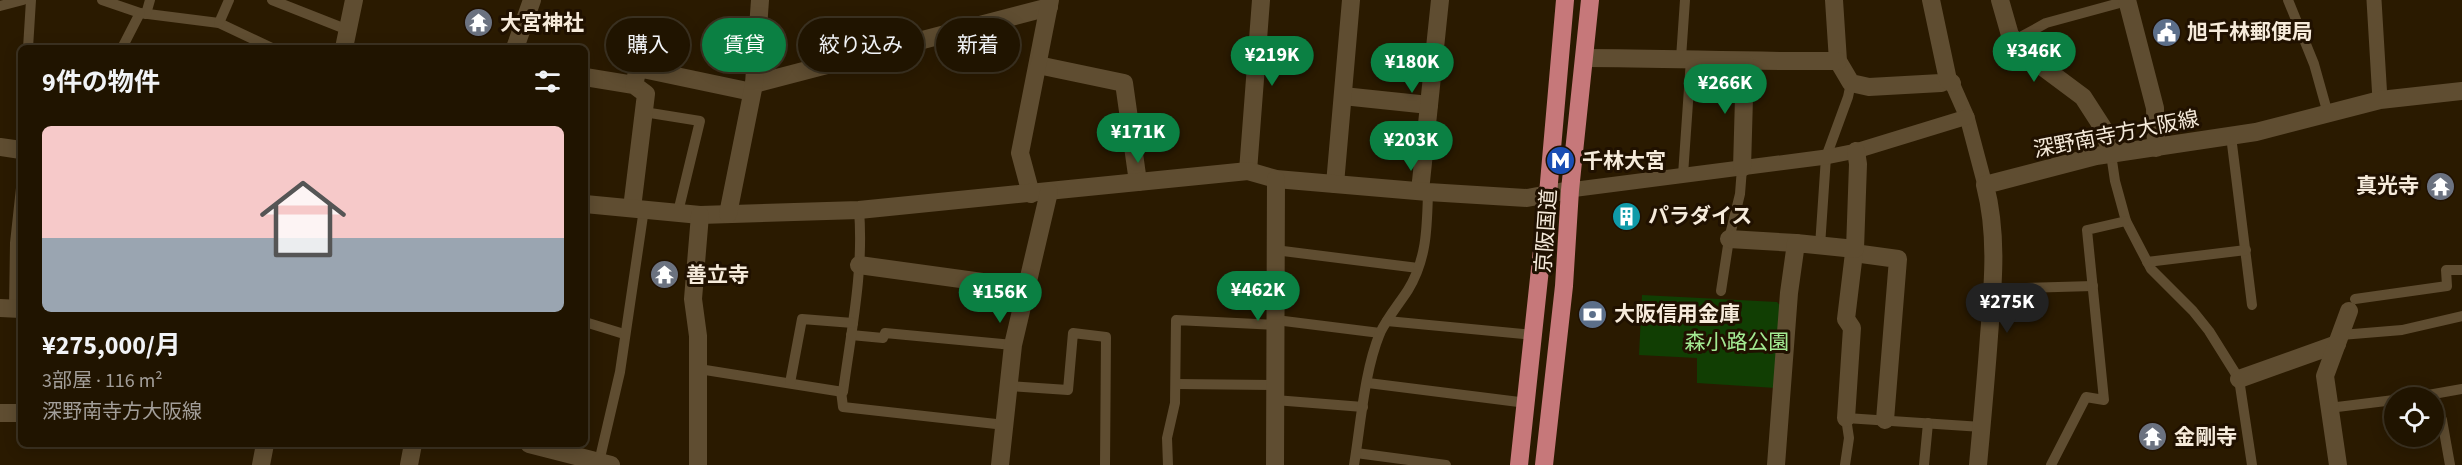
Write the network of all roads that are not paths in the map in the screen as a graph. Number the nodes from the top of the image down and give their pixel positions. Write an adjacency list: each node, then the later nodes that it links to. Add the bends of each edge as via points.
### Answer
1 (23, 0): 23 (lane)
2 (31, 0): 28 (lane)
3 (102, 0): 24 (lane)
4 (150, 0): 24 (lane)
5 (229, 0): 25 (lane)
6 (272, 0): 27 (lane)
7 (354, 0): 27 (street)
8 (532, 0): 31 (street)
9 (760, 0): 41 (street)
10 (1261, 0): 57 (street)
11 (1351, 0): 43 (street)
12 (1440, 0): 45 (street)
13 (1564, 0): 66 (highway, 京阪国道)
14 (1590, 0): 32 (highway, 京阪国道)
15 (1685, 0): 33 (lane)
16 (1834, 0): 34 (street)
17 (1930, 0): 38 (street)
18 (2000, 0): 26 (street)
19 (2289, 0): 47 (lane)
20 (2374, 0): 44 (street)
21 (2127, 1): 26 (lane, via 2046,23); 51 (street, via 2155,108)
22 (1049, 3): 36 (street); 41 (street)
23 (0, 6)
24 (143, 14): 25 (lane); 29 (lane)
25 (219, 23): 30 (lane)
26 (2014, 40): 54 (street, via 2032,59 2083,97 2103,128)
27 (345, 42)
28 (28, 45)
29 (124, 45)
30 (266, 45)
31 (516, 45)
32 (1586, 58): 33 (street); 63 (highway, 京阪国道)
33 (1686, 58): 35 (street); 58 (lane)
34 (1838, 60): 35 (street); 39 (street)
35 (1745, 62): 56 (street)
36 (1038, 65): 60 (street, via 1124,83); 65 (street, via 1020,153)
37 (588, 78): 40 (street)
38 (1950, 81): 39 (street, via 1869,87); 48 (street)
39 (1851, 83): 55 (lane)
40 (633, 86): 41 (street, via 638,68); 46 (street, via 646,94)
41 (753, 88): 71 (street)
42 (2462, 91): 44 (street, 深野南寺方大阪線)
43 (1343, 96): 45 (street); 61 (street)
44 (2380, 100): 47 (street, 深野南寺方大阪線)
45 (1429, 105): 64 (street)
46 (644, 112): 68 (street); 70 (lane, via 700,121)
47 (2328, 114): 49 (street, 深野南寺方大阪線)
48 (1967, 117): 53 (street); 62 (street)
49 (2231, 136): 51 (street, 深野南寺方大阪線); 79 (lane)
50 (0, 147): 52 (street)
51 (2156, 147): 54 (street, 深野南寺方大阪線)
52 (18, 150)
53 (1856, 151): 55 (street); 80 (street)
54 (2111, 154): 62 (street, 深野南寺方大阪線); 74 (lane)
55 (1826, 157): 56 (street); 77 (lane)
56 (1742, 168): 58 (street); 75 (lane)
57 (1248, 171): 59 (street); 60 (street)
58 (1683, 175): 63 (street, via 1639,176)
59 (1275, 179): 61 (street); 78 (street)
60 (1138, 182): 65 (street)
61 (1335, 184): 64 (street)
62 (1985, 185): 87 (street, via 1993,226)
63 (1570, 190): 66 (street); 141 (highway, 京阪国道, via 1564,286)
64 (1424, 192): 66 (street, via 1527,198); 83 (lane, via 1427,238)
65 (1040, 193): 69 (street); 86 (street)
66 (1548, 194): 99 (highway, 京阪国道)
67 (588, 206): 68 (street)
68 (638, 208): 70 (street); 98 (lane)
69 (859, 210): 71 (street); 82 (lane)
70 (678, 212): 72 (street)
71 (728, 214): 72 (street)
72 (700, 215): 103 (street, via 693,298)
73 (18, 216): 91 (lane)
74 (2126, 221): 81 (lane); 85 (lane, via 2087,230)
75 (1729, 239): 76 (street); 88 (lane)
76 (1796, 243): 77 (street); 142 (street)
77 (1820, 246): 80 (street)
78 (1275, 250): 83 (lane); 94 (street)
79 (2246, 250): 81 (lane); 89 (lane)
80 (1855, 251): 119 (street, via 1846,319 1852,328); 120 (street, via 1898,259)
81 (2147, 262): 104 (lane, via 2209,331)
82 (859, 264): 86 (street); 96 (lane)
83 (1418, 268): 93 (lane)
84 (2462, 270): 90 (lane, via 2446,270 2447,286)
85 (2093, 286): 87 (lane); 146 (lane, via 2104,400 2086,397)
86 (1026, 288): 102 (street)
87 (1993, 289): 123 (street)
88 (1721, 291)
89 (2252, 305)
90 (2352, 305): 101 (street)
91 (12, 308)
92 (2462, 316): 101 (lane)
93 (1387, 321): 97 (lane); 99 (lane)
94 (1276, 322): 97 (lane); 107 (lane, via 1176,320); 111 (street)
95 (588, 323): 98 (lane)
96 (852, 323): 100 (lane); 106 (lane, via 802,320)
97 (1380, 333): 105 (lane)
98 (624, 334): 130 (lane)
99 (1534, 334): 114 (highway, 京阪国道)
100 (851, 335): 102 (lane, via 883,338 885,333); 110 (lane)
101 (2339, 339): 104 (street); 116 (street, via 2325,376)
102 (1013, 345): 108 (street)
103 (699, 369): 106 (lane); 133 (street)
104 (2239, 379): 147 (lane)
105 (1368, 383): 114 (lane); 115 (lane)
106 (790, 384): 110 (lane)
107 (1176, 384): 111 (lane); 136 (lane, via 1167,438)
108 (1009, 386): 122 (street); 135 (lane, via 1068,390 1073,333 1106,337)
109 (2462, 389): 112 (lane)
110 (841, 391): 122 (lane, via 843,407)
111 (1276, 392): 115 (lane); 137 (street)
112 (2444, 394)
113 (2384, 401): 116 (lane)
114 (1527, 403): 140 (highway, 京阪国道)
115 (1363, 407): 128 (lane)
116 (2329, 408): 148 (street)
117 (0, 413): 118 (street)
118 (18, 413)
119 (1846, 417): 120 (lane); 143 (lane, via 1849,438)
120 (1885, 420): 121 (lane)
121 (1928, 423): 123 (lane); 144 (lane)
122 (1005, 425): 134 (street)
123 (1982, 428): 145 (street)
124 (2444, 431): 149 (lane)
125 (264, 447): 131 (street)
126 (412, 447): 132 (street)
127 (537, 447): 129 (street)
128 (1356, 453): 138 (lane); 139 (lane)
129 (571, 460): 130 (street)
130 (605, 463)
131 (261, 465)
132 (409, 465)
133 (698, 465)
134 (1000, 465)
135 (1105, 465)
136 (1168, 465)
137 (1275, 465)
138 (1354, 465)
139 (1446, 465)
140 (1519, 465)
141 (1544, 465)
142 (1776, 465)
143 (1845, 465)
144 (1924, 465)
145 (1978, 465)
146 (2051, 465)
147 (2252, 465)
148 (2338, 465)
149 (2450, 465)

